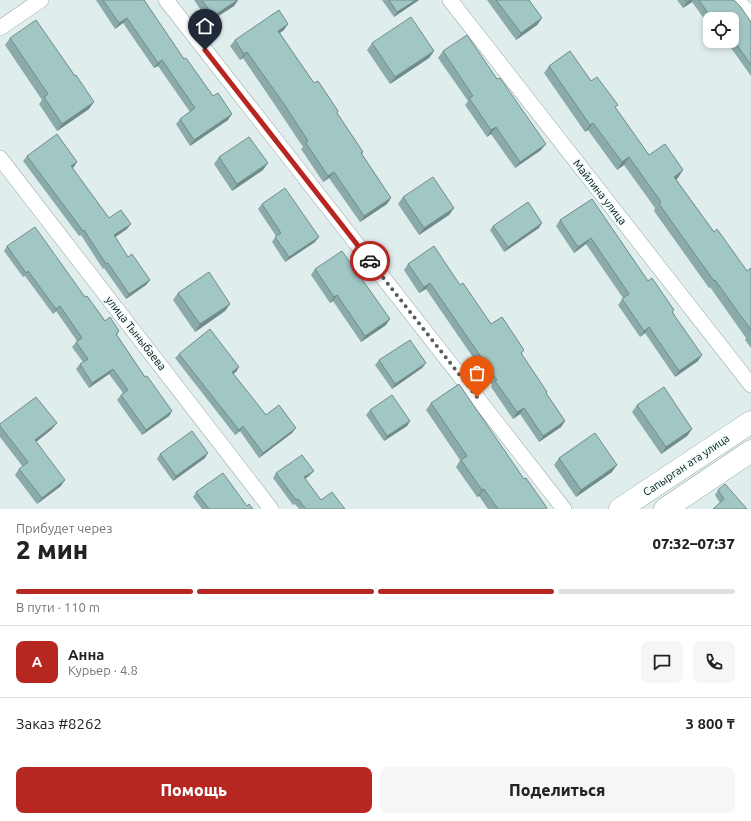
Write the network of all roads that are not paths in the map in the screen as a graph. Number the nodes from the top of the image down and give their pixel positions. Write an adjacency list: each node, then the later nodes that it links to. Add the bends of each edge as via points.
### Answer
1 (41, 0): 6 (street)
2 (166, 0): 12 (street)
3 (450, 0): 8 (street, Майлина улица)
4 (737, 0): 5 (street)
5 (751, 15)
6 (0, 28)
7 (0, 158): 11 (street, улица Тыныбаева)
8 (751, 385)
9 (751, 422): 13 (main road, Сапырган ата улица)
10 (751, 451): 14 (main road)
11 (271, 509)
12 (564, 509)
13 (620, 509)
14 (665, 509)

